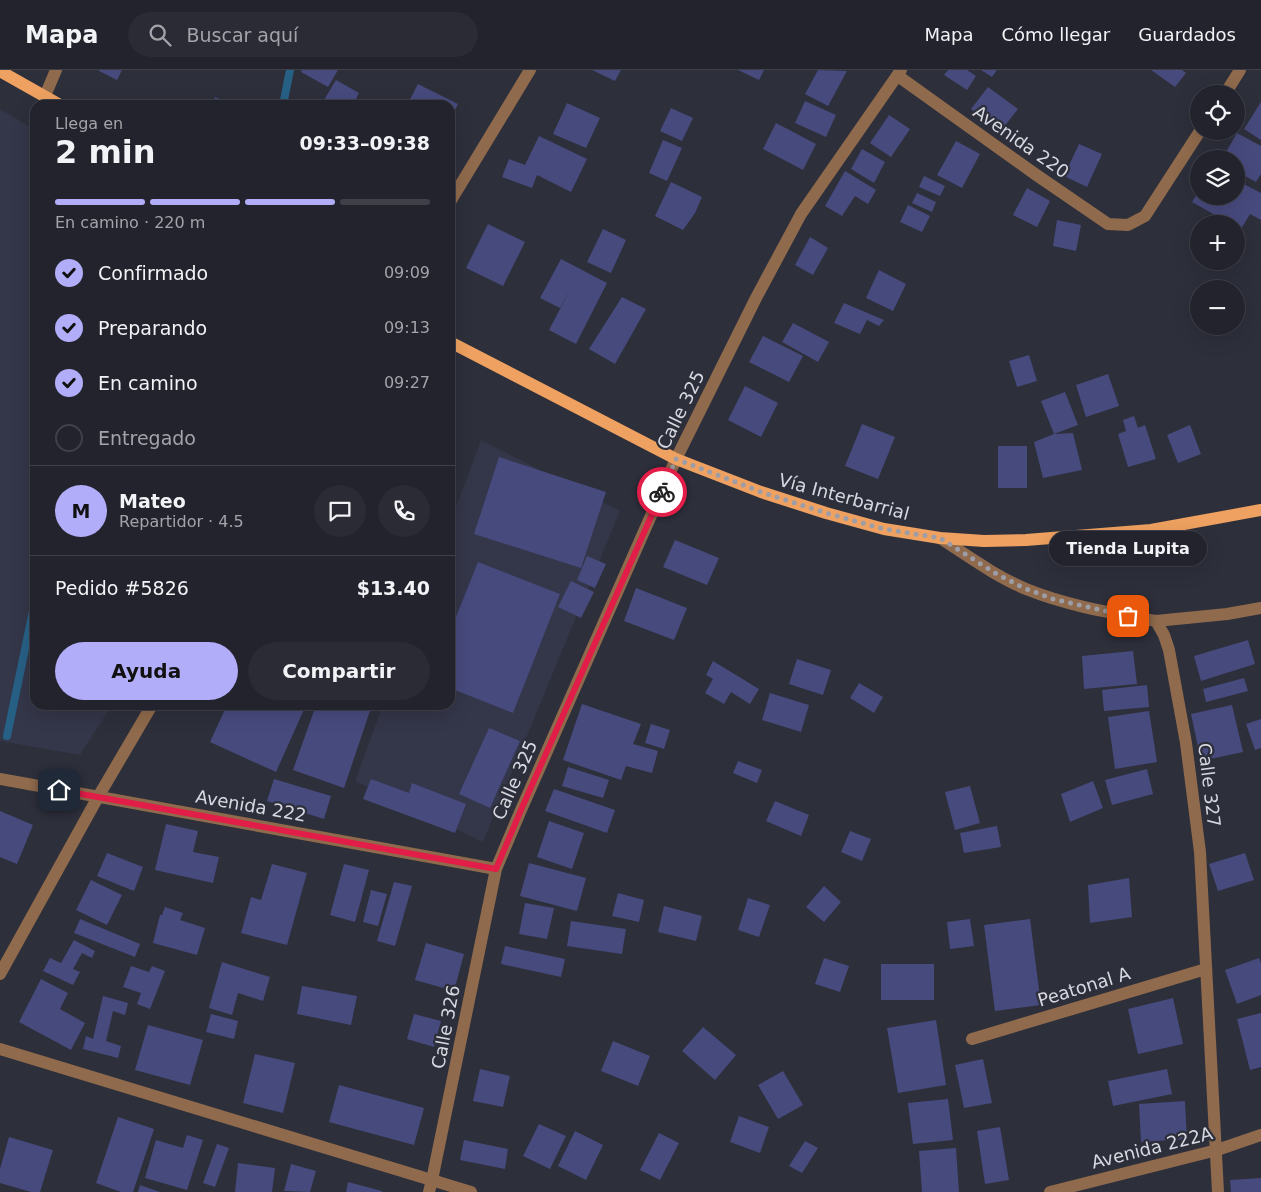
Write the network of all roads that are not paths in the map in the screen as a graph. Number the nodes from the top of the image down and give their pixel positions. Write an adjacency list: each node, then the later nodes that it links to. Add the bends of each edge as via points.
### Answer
1 (56, 70): 7 (street)
2 (530, 70): 10 (street)
3 (1240, 70): 6 (street)
4 (0, 71): 7 (main road)
5 (900, 73): 9 (street, Avenida 220, via 1108,224 1128,225 1145,216); 12 (street, Calle 325, via 801,214)
6 (1231, 85)
7 (45, 96): 8 (main road)
8 (52, 100)
9 (1194, 140)
10 (455, 194)
11 (455, 345): 12 (main road, Vía Interbarrial)
12 (676, 459): 14 (main road, Vía Interbarrial, via 826,513 884,529); 20 (street, Calle 325)
13 (1261, 510): 14 (main road, Vía Interbarrial, via 1151,530 1090,536 984,541)
14 (940, 538): 16 (street, via 1024,588 1053,599)
15 (1261, 608): 16 (street)
16 (1156, 621): 21 (street, Calle 327, via 1169,650 1186,743 1200,852)
17 (149, 710): 19 (street)
18 (0, 778): 19 (street, Avenida 222)
19 (98, 797): 20 (street, Avenida 222); 22 (street)
20 (496, 869): 27 (street, Calle 326)
21 (1206, 969): 23 (street, Peatonal A); 26 (street, Calle 327)
22 (0, 974)
23 (972, 1039)
24 (0, 1049): 27 (street)
25 (1261, 1135): 26 (street, Avenida 222A)
26 (1217, 1150): 29 (street, Avenida 222A); 30 (street, Calle 327)
27 (431, 1186): 28 (street)
28 (471, 1192)
29 (1050, 1192)
30 (1218, 1192)

